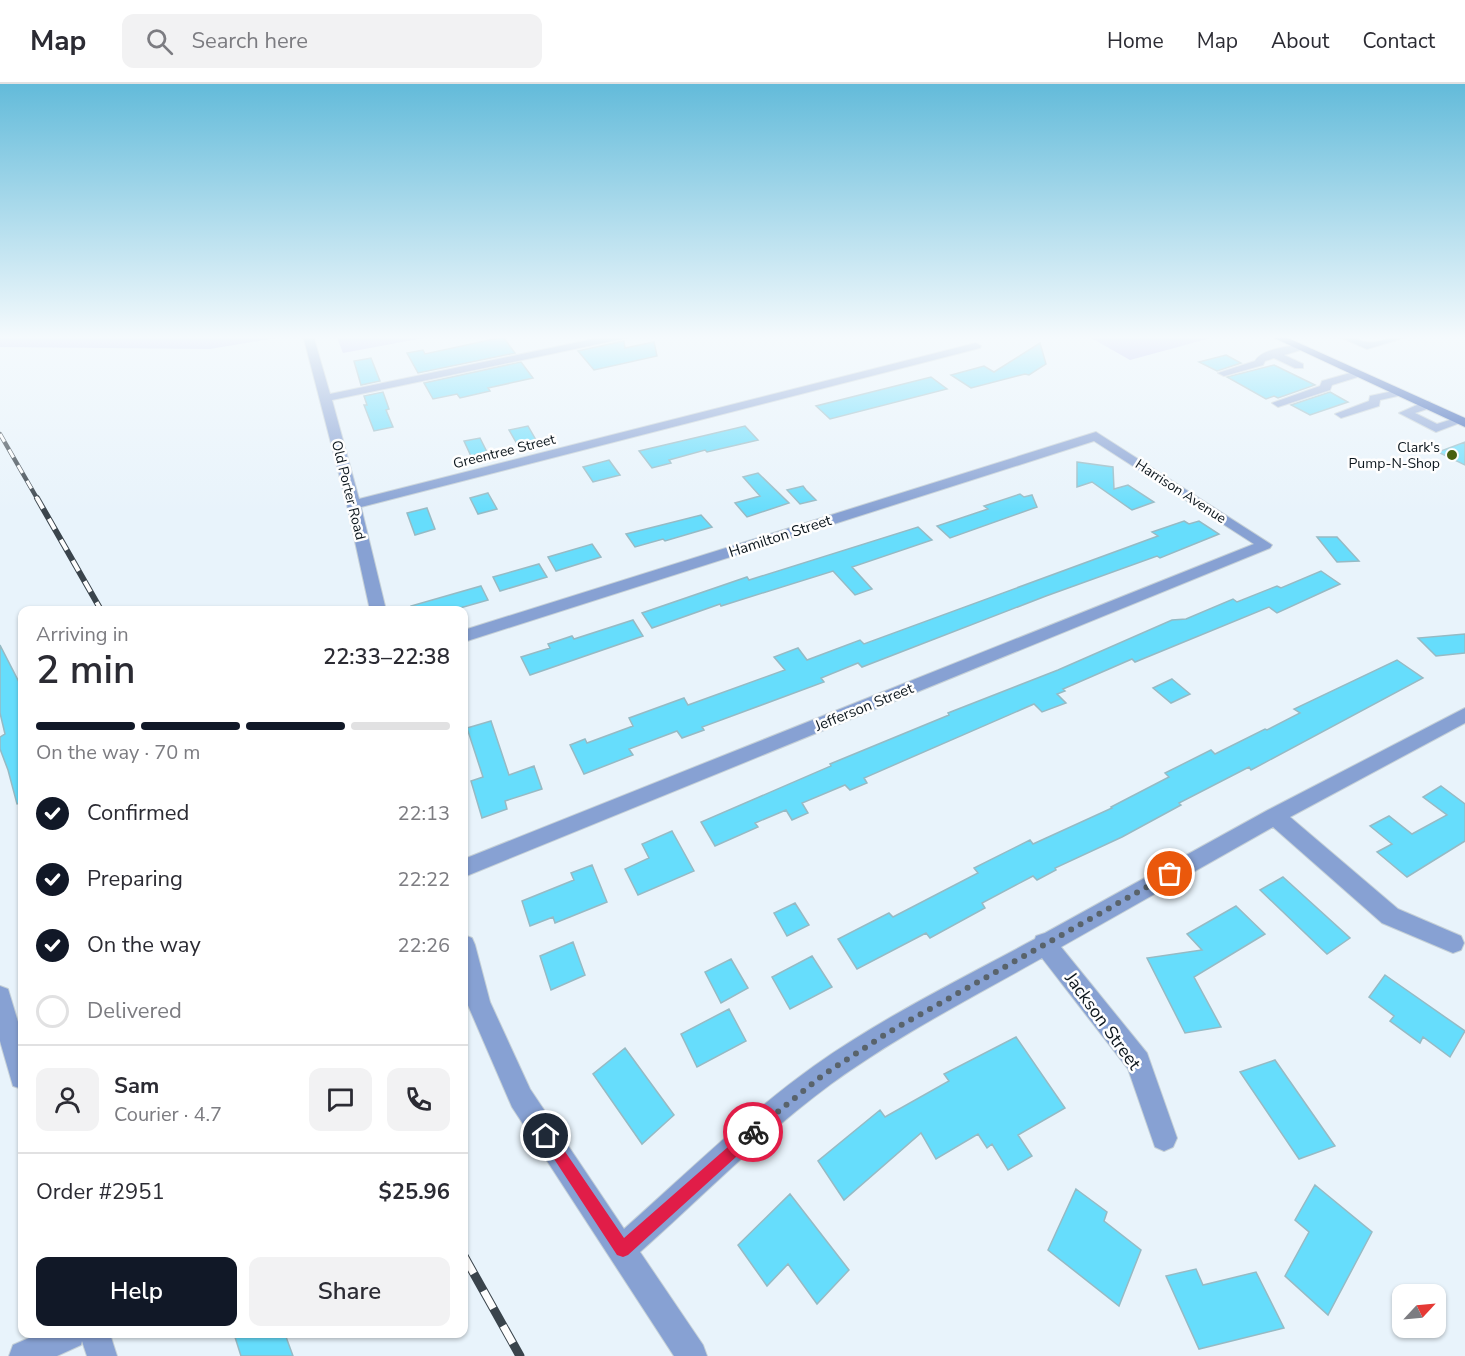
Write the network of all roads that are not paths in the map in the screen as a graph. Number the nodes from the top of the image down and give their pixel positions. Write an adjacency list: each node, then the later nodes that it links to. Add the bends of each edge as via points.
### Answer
1 (324, 394): 7 (street, Old Porter Road)
2 (342, 394): 7 (street)
3 (787, 394): 13 (street, Greentree Street)
4 (1306, 394): 8 (street)
5 (1391, 394): 10 (street)
6 (1401, 394): 9 (main road)
7 (325, 398): 13 (street, Old Porter Road)
8 (1278, 403)
9 (1426, 405): 11 (main road); 11 (street, via 1405,414 1436,428)
10 (1341, 414)
11 (1462, 422)
12 (1096, 436): 14 (street, Harrison Avenue); 16 (street, Hamilton Street)
13 (354, 505): 15 (street, Old Porter Road)
14 (1265, 545): 19 (street, Jefferson Street)
15 (377, 606)
16 (468, 635)
17 (1465, 715): 18 (street)
18 (1275, 816): 20 (street); 21 (street, via 1390,916)
19 (468, 866)
20 (1044, 943): 25 (street, Jackson Street, via 1138,1062); 26 (street, via 889,1032 823,1075 769,1118)
21 (1453, 943)
22 (468, 960): 26 (street, via 479,1003 521,1098)
23 (0, 997): 24 (street)
24 (18, 1062)
25 (1164, 1138)
26 (623, 1249): 31 (street)
27 (62, 1338): 29 (street)
28 (96, 1338): 30 (street)
29 (24, 1356)
30 (102, 1356)
31 (692, 1356)

